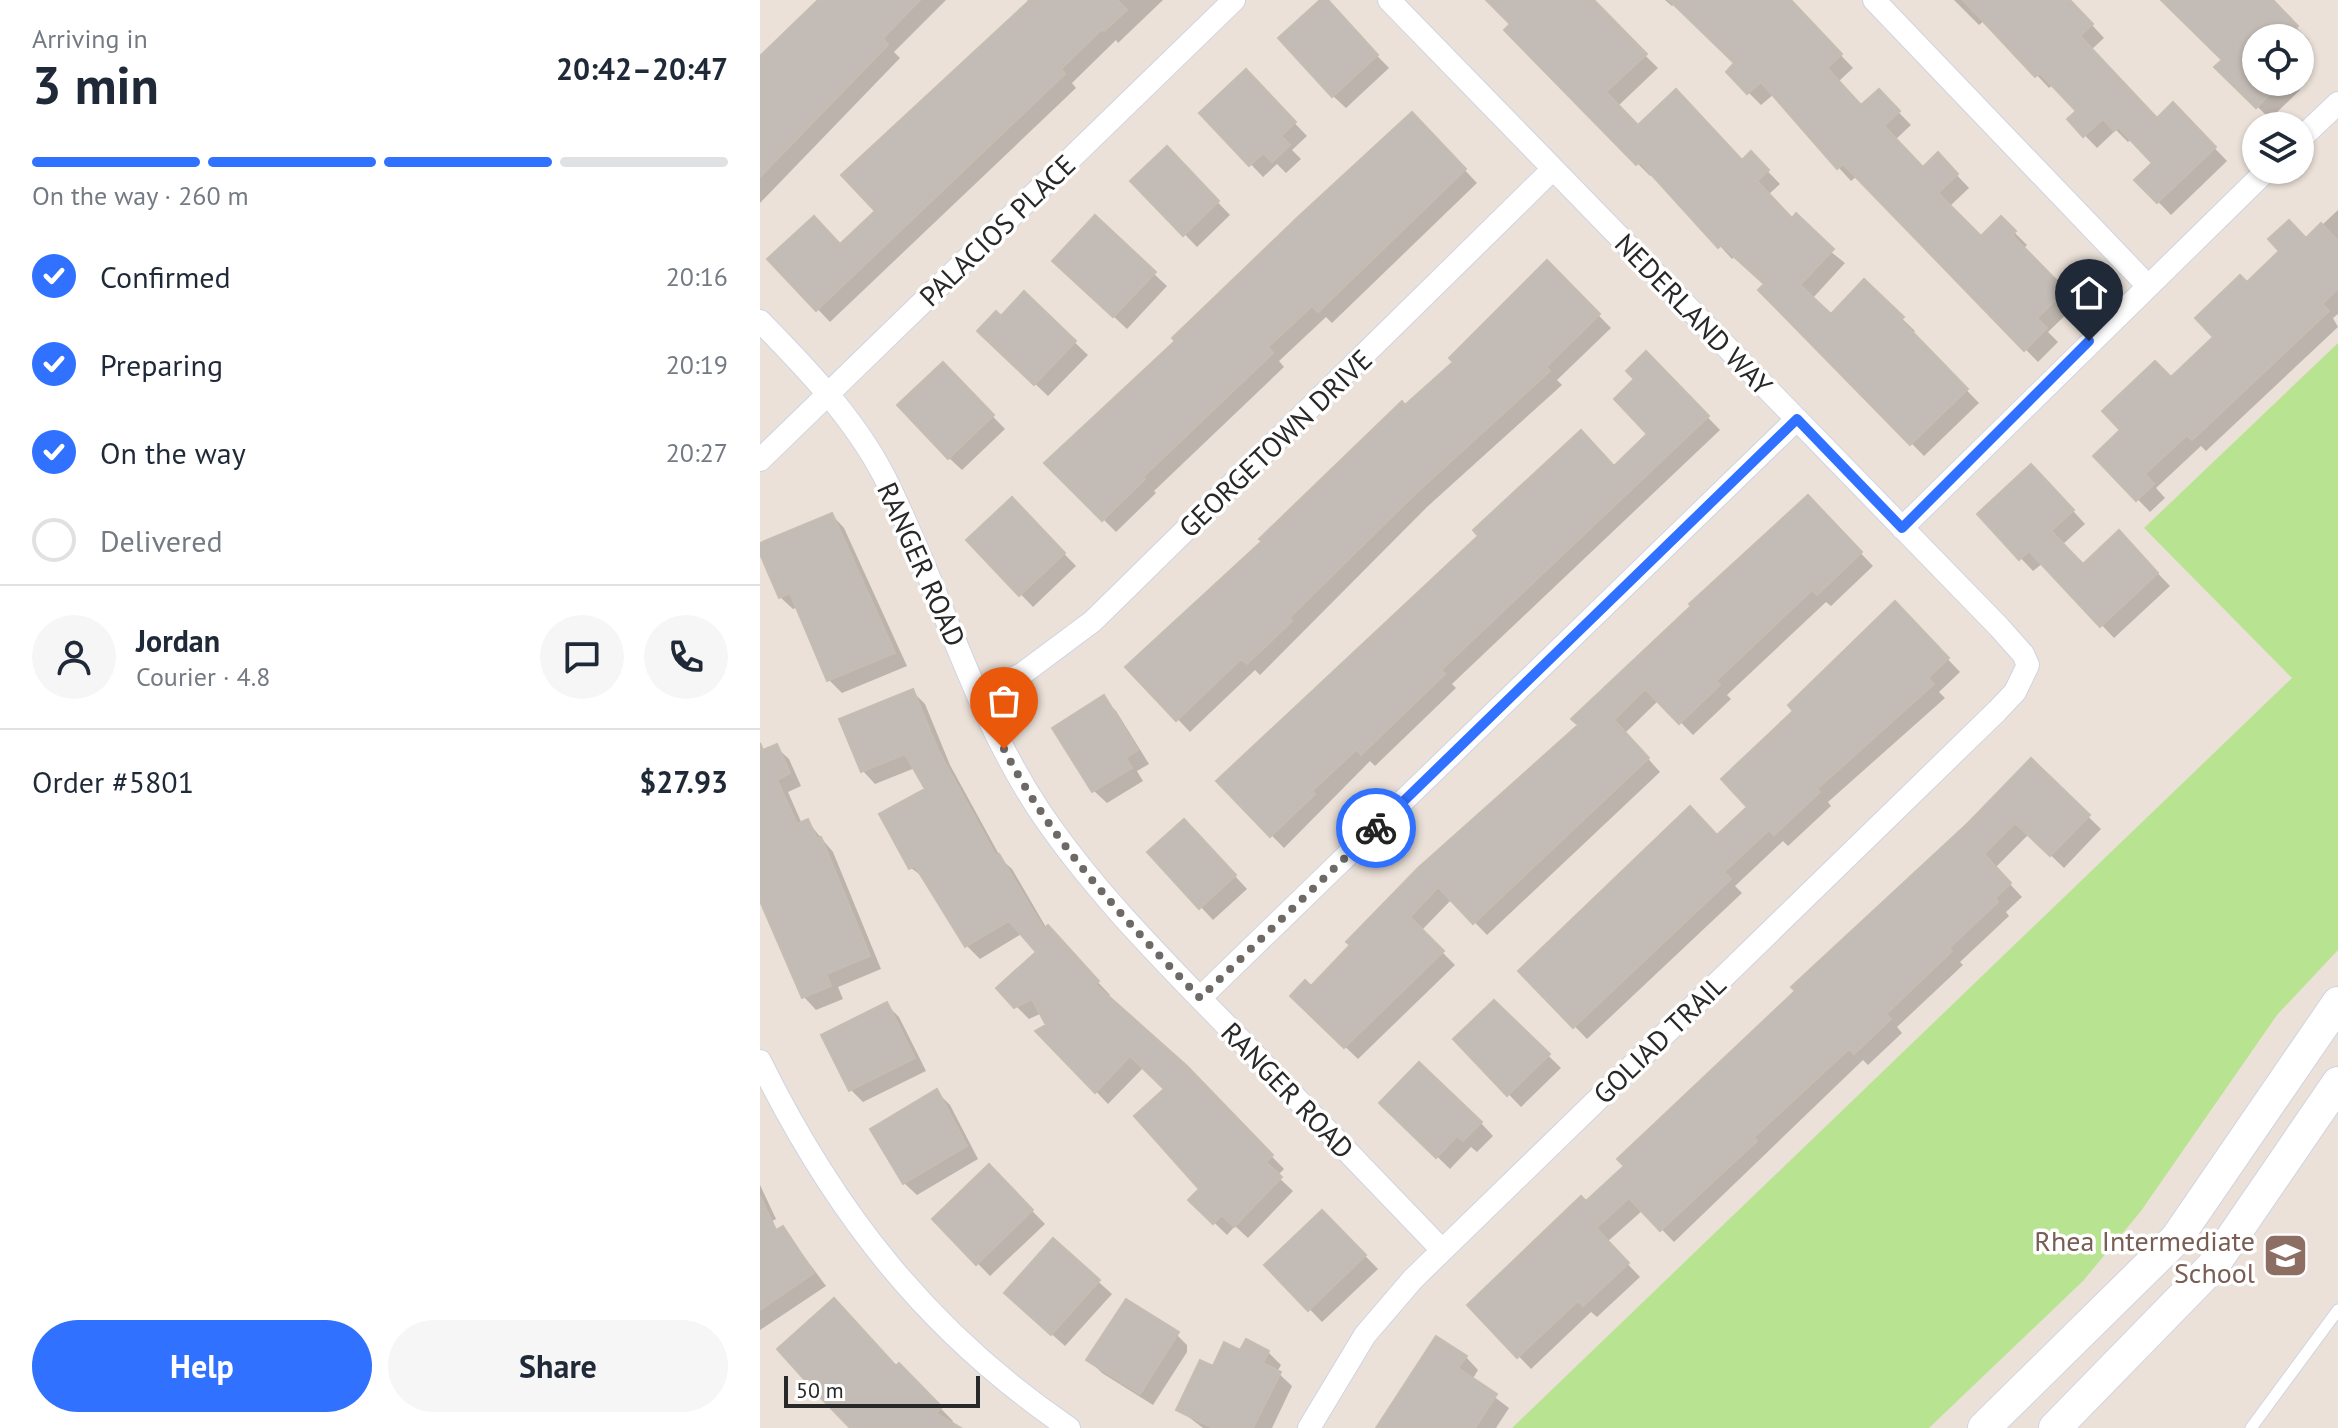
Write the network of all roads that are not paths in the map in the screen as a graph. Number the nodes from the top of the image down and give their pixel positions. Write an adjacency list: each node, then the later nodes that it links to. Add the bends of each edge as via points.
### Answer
1 (1234, 0): 10 (street, PALACIOS PLACE)
2 (1389, 0): 6 (street, NEDERLAND WAY)
3 (1874, 0): 8 (street)
4 (2338, 103): 5 (street)
5 (2314, 126)
6 (1553, 169): 11 (street, NEDERLAND WAY); 15 (street, GEORGETOWN DRIVE, via 1093,621 1022,674)
7 (2252, 184): 8 (street)
8 (2147, 285): 13 (street)
9 (760, 321): 10 (street, RANGER ROAD)
10 (827, 395): 12 (street, PALACIOS PLACE); 15 (street, RANGER ROAD, via 883,476)
11 (1797, 419): 13 (street, NEDERLAND WAY); 16 (street)
12 (760, 460)
13 (1902, 528): 14 (street, NEDERLAND WAY)
14 (2028, 665): 20 (street, GOLIAD TRAIL, via 2015,692 1997,711)
15 (979, 694): 16 (street, RANGER ROAD, via 1013,766 1065,846 1135,931)
16 (1200, 998): 20 (street, RANGER ROAD)
17 (2338, 1003): 24 (street, via 2176,1239)
18 (760, 1061): 22 (street, via 795,1132 870,1244 947,1329)
19 (2337, 1086): 25 (street, via 2212,1267)
20 (1442, 1250): 23 (street, GOLIAD TRAIL, via 1365,1335)
21 (2338, 1310): 26 (lane)
22 (1069, 1428)
23 (1309, 1428)
24 (1984, 1428)
25 (2055, 1428)
26 (2251, 1428)

